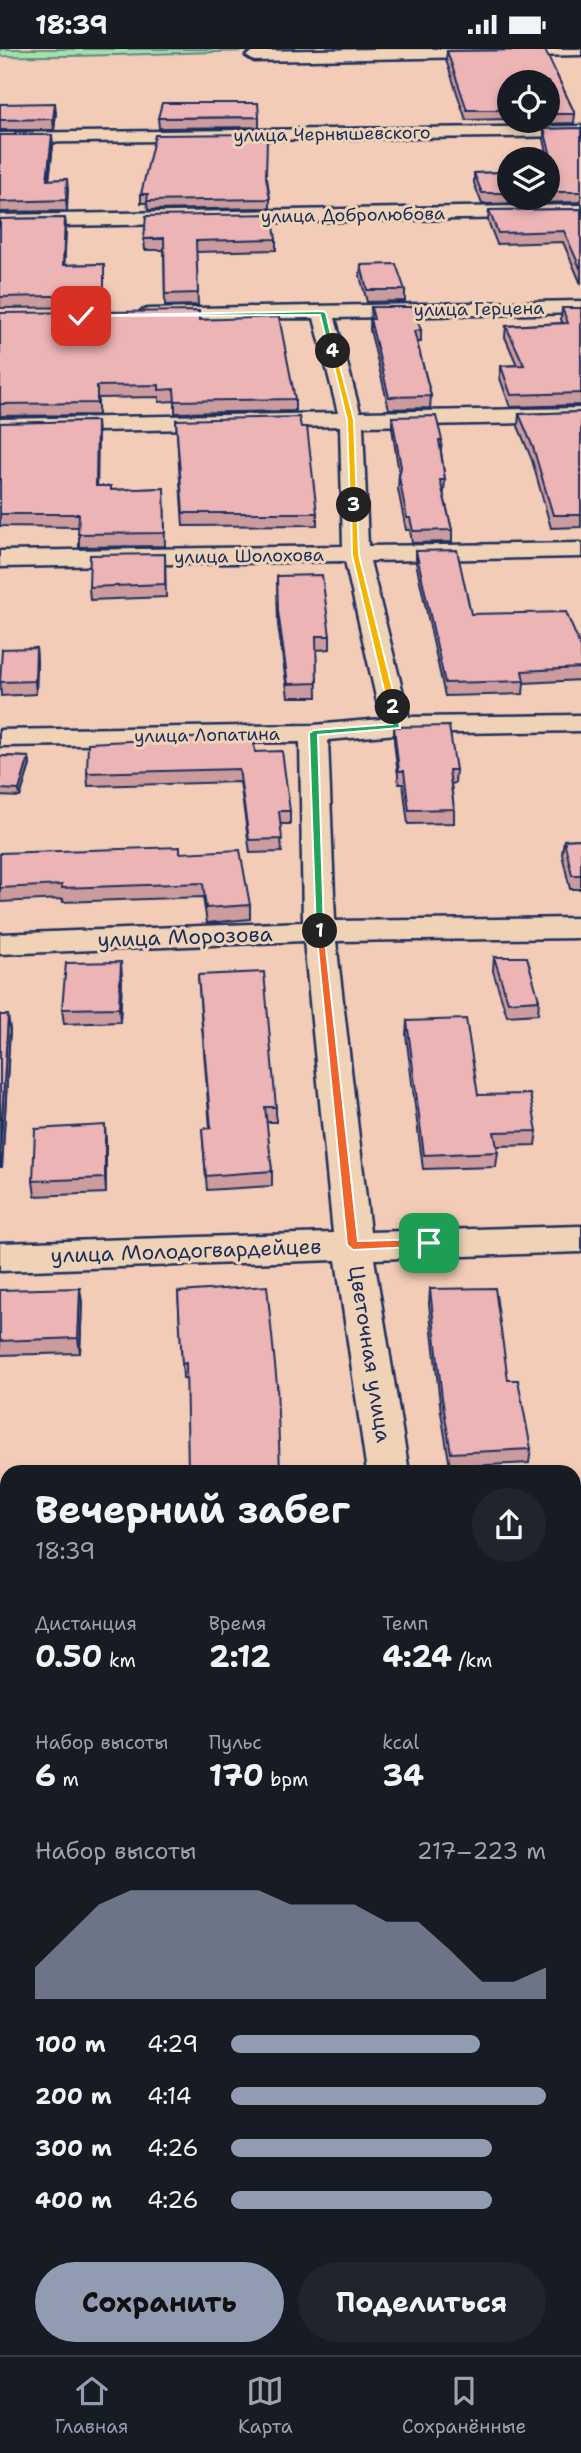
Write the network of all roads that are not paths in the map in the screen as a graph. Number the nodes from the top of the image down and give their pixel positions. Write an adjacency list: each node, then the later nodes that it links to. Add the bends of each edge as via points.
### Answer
1 (581, 50): 2 (street)
2 (254, 56)
3 (581, 131): 4 (street, улица Чернышевского)
4 (0, 138)
5 (581, 211): 6 (street, улица Добролюбова)
6 (0, 221)
7 (581, 307): 8 (street, улица Герцена)
8 (323, 313): 9 (street, улица Герцена); 11 (street)
9 (134, 315)
10 (581, 415): 11 (street)
11 (351, 420): 12 (street); 14 (street)
12 (0, 426)
13 (581, 550): 14 (street, улица Шолохова)
14 (356, 555): 15 (street, улица Шолохова); 17 (street)
15 (0, 559)
16 (581, 723): 17 (street, улица Лопатина)
17 (397, 726): 18 (street, улица Лопатина)
18 (314, 733): 19 (street, улица Лопатина); 21 (street, Цветочная улица)
19 (0, 738)
20 (581, 928): 21 (street, улица Морозова)
21 (320, 931): 22 (street, улица Морозова); 24 (street, Цветочная улица)
22 (0, 944)
23 (581, 1238): 24 (street, улица Молодогвардейцев)
24 (353, 1245): 25 (street, улица Молодогвардейцев); 26 (street, Цветочная улица)
25 (0, 1257)
26 (387, 1465)

